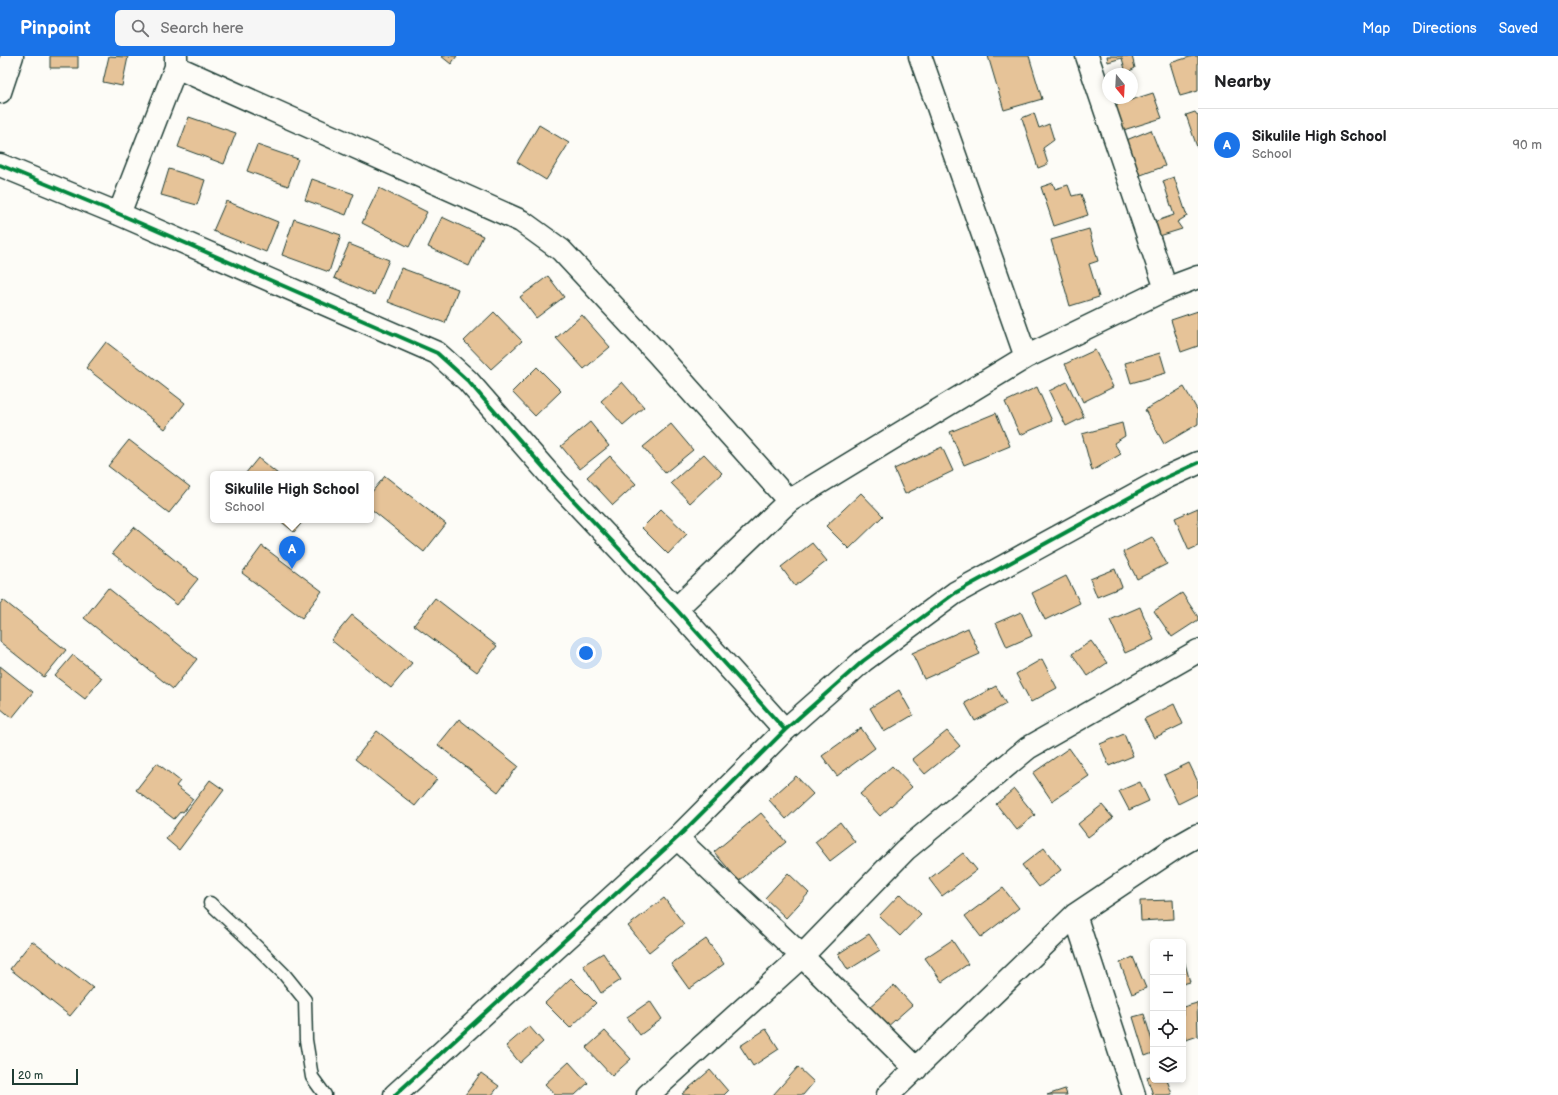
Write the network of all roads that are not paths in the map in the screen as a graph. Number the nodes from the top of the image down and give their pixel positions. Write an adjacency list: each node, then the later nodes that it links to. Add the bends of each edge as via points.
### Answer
1 (12, 56): 5 (street)
2 (920, 56): 10 (street)
3 (1087, 56): 9 (street)
4 (176, 62): 7 (street); 12 (street, via 521,221 561,250)
5 (0, 92)
6 (0, 165): 7 (street)
7 (119, 214): 13 (street, via 437,353 468,381 557,482)
8 (1198, 277): 9 (street)
9 (1166, 289): 10 (street)
10 (1026, 357): 12 (street)
11 (1198, 463): 15 (street, via 1167,477 955,592 863,661)
12 (789, 501): 13 (street)
13 (676, 609): 15 (street)
14 (1198, 651): 20 (street, via 1028,748 905,850)
15 (785, 730): 17 (street)
16 (1198, 835): 19 (street)
17 (677, 838): 20 (street); 23 (street)
18 (210, 902): 22 (lane, via 284,974 305,1000 306,1040 312,1078)
19 (1075, 915): 21 (street); 26 (street)
20 (802, 956): 21 (street); 24 (street)
21 (916, 1069): 25 (street)
22 (325, 1095)
23 (395, 1095)
24 (648, 1095)
25 (888, 1095)
26 (1134, 1095)

